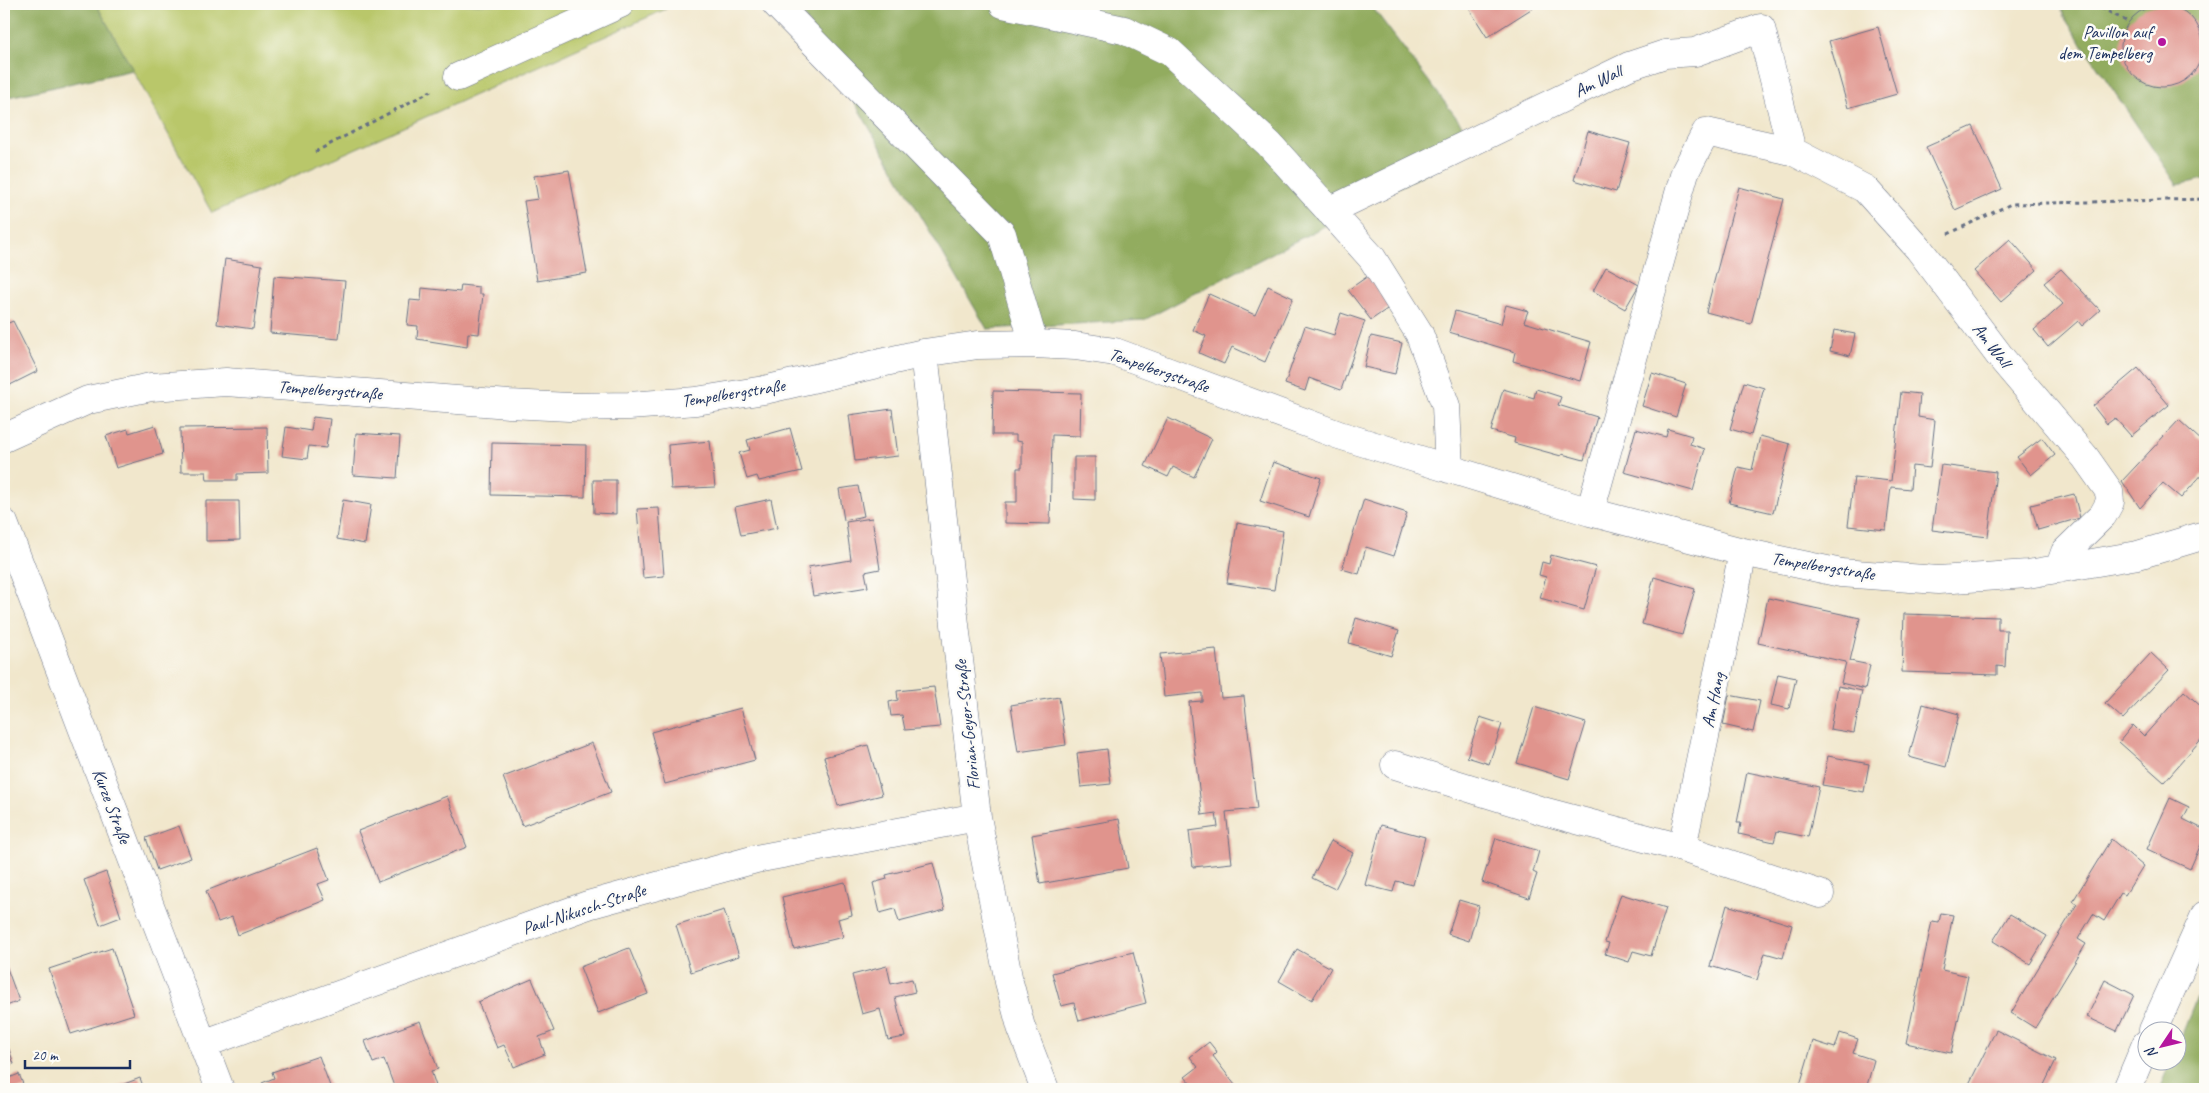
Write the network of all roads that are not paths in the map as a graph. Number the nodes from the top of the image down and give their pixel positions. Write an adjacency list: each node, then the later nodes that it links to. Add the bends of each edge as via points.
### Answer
1 (620, 4): 4 (street)
2 (776, 4): 7 (street, via 1002,234)
3 (1002, 4): 6 (street, via 1124,30 1170,52 1268,144)
4 (458, 77)
5 (1792, 151): 6 (street, Am Wall, via 1761,28 1695,52 1665,54 1629,66); 11 (street, Am Wall, via 1706,132 1685,172); 15 (street, Am Wall, via 1865,189 1919,249 2002,359 2109,491 2110,502 2103,514 2065,552)
6 (1329, 211): 10 (street, via 1372,258 1419,333 1446,406)
7 (1034, 344): 8 (street, Tempelbergstraße, via 978,345); 10 (street, Tempelbergstraße, via 1115,352 1339,435)
8 (924, 353): 9 (street, Tempelbergstraße, via 764,390 629,406 509,404 226,382 151,386 88,400); 17 (street, Florian-Geyer-Straße)
9 (4, 438)
10 (1449, 469): 11 (street, Tempelbergstraße)
11 (1590, 512): 14 (street, Tempelbergstraße)
12 (4, 523): 22 (street, Kurze Straße)
13 (2205, 535): 15 (street, Tempelbergstraße, via 2138,554)
14 (1743, 552): 15 (street, Tempelbergstraße, via 1841,573 1938,580); 18 (street, Am Hang)
15 (2059, 569)
16 (1395, 765): 18 (street, via 1543,811)
17 (977, 816): 22 (street, Paul-Nikusch-Straße, via 756,859 588,905); 25 (street, Florian-Geyer-Straße, via 1009,982 1021,1027)
18 (1682, 848): 19 (street)
19 (1820, 894)
20 (2205, 915): 21 (street)
21 (2158, 1020)
22 (203, 1044): 24 (street, Kurze Straße)
23 (2136, 1068): 26 (street)
24 (220, 1089)
25 (1045, 1089)
26 (2127, 1089)

